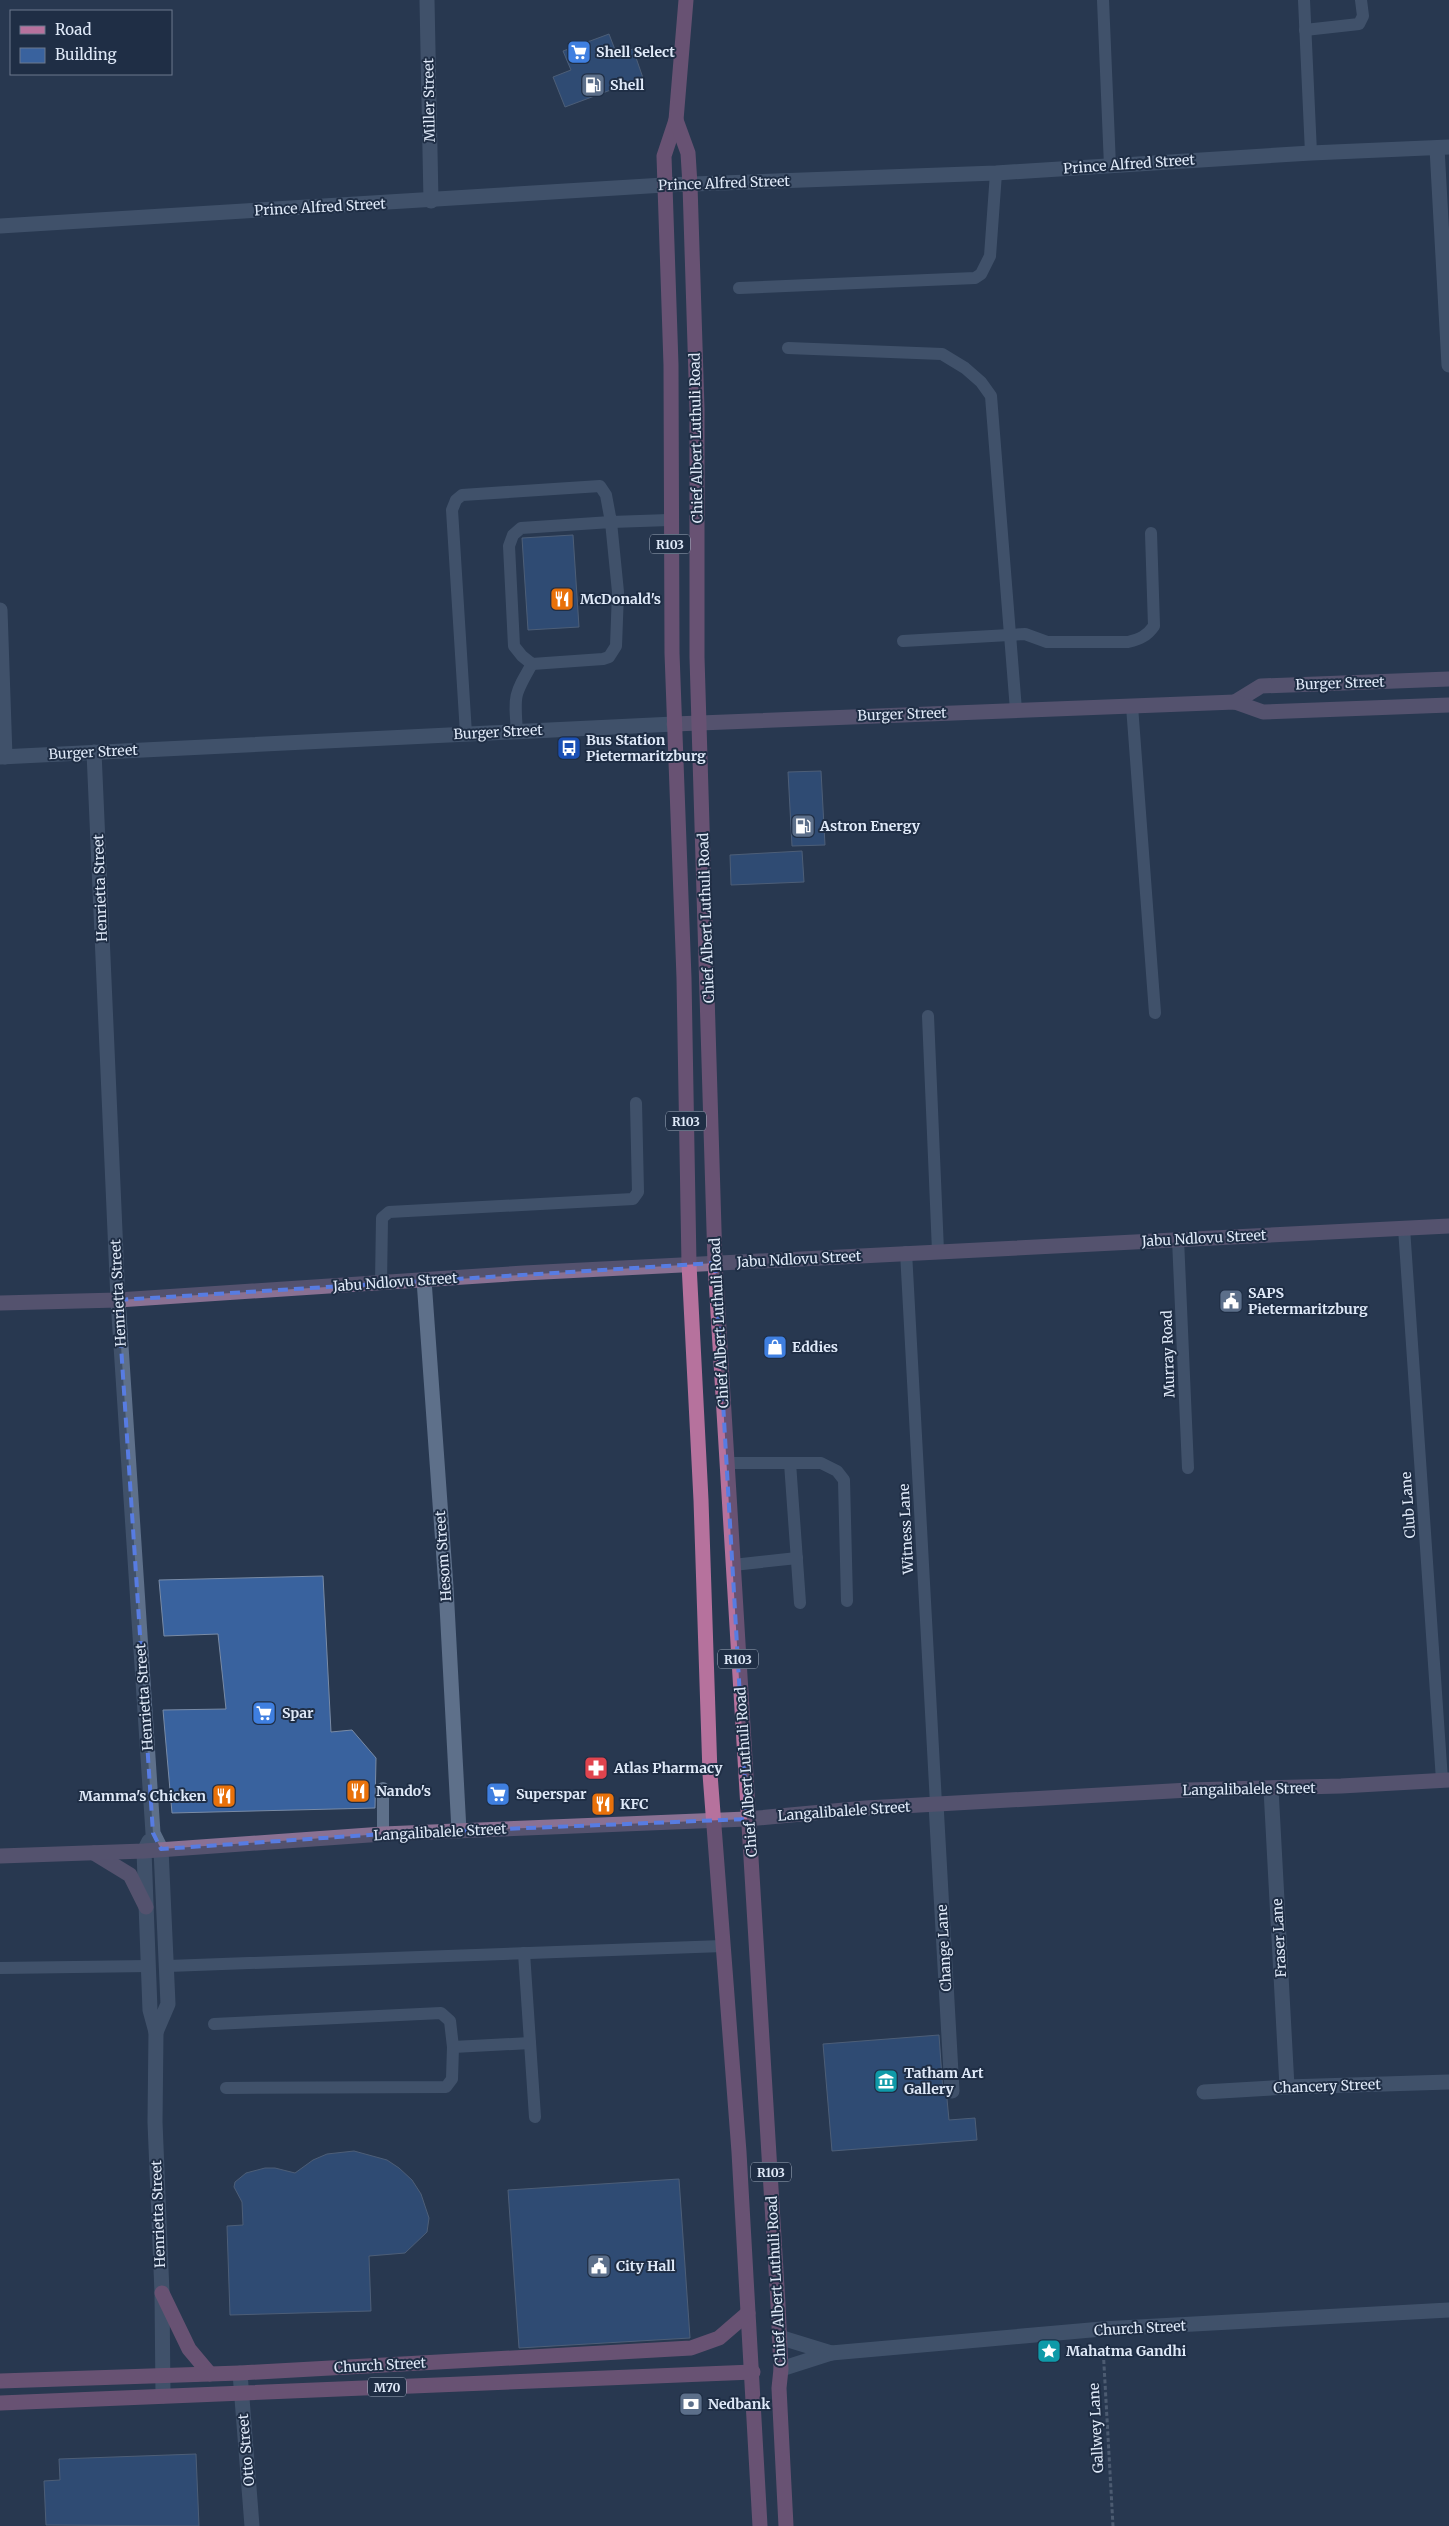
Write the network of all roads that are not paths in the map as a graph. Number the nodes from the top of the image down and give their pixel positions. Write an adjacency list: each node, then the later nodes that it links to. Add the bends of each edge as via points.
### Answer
1 (427, 0): 14 (street, Miller Street)
2 (686, 0): 7 (main road, Chief Albert Luthuli Road / R103)
3 (1103, 0): 10 (lane)
4 (1304, 0): 6 (lane)
5 (1361, 0): 6 (lane, via 1363,16 1358,24)
6 (1305, 30): 9 (lane)
7 (676, 120): 12 (main road, Chief Albert Luthuli Road / R103, via 664,156); 13 (main road, Chief Albert Luthuli Road / R103, via 688,153)
8 (1443, 147): 9 (street, Prince Alfred Street); 18 (street)
9 (1311, 153): 10 (street, Prince Alfred Street)
10 (1110, 166): 11 (street, Prince Alfred Street)
11 (996, 173): 13 (street, Prince Alfred Street); 16 (lane, via 990,256 981,274 975,278)
12 (664, 185): 13 (street, Prince Alfred Street); 14 (street, Prince Alfred Street); 19 (main road, Chief Albert Luthuli Road / R103, via 671,364)
13 (690, 185): 31 (main road, Chief Albert Luthuli Road / R103, via 697,409)
14 (431, 201): 15 (street, Prince Alfred Street)
15 (0, 226)
16 (739, 288)
17 (788, 348): 23 (lane, via 942,354 964,368 991,396)
18 (1449, 365)
19 (670, 520): 20 (lane); 32 (main road, Chief Albert Luthuli Road / R103)
20 (611, 522): 25 (lane, via 618,592 614,652 603,659); 25 (lane, via 521,528 510,540 514,646); 34 (lane, via 606,495 600,486 462,495 456,500 452,510)
21 (1151, 533): 23 (lane, via 1154,626 1148,634 1128,642 1056,642 1025,634)
22 (0, 610): 36 (street)
23 (1010, 634): 24 (lane); 30 (lane)
24 (903, 641)
25 (532, 664): 33 (lane, via 514,700)
26 (1449, 679): 27 (street, Burger Street, via 1261,686)
27 (1235, 702): 28 (street, Burger Street, via 1263,712); 29 (street, Burger Street)
28 (1449, 705)
29 (1132, 706): 30 (street, Burger Street); 37 (lane)
30 (1016, 710): 31 (street, Burger Street)
31 (700, 723): 32 (street, Burger Street); 45 (main road, Chief Albert Luthuli Road / R103)
32 (674, 724): 33 (street, Burger Street); 46 (main road, Chief Albert Luthuli Road / R103, via 683,968)
33 (517, 731): 34 (street, Burger Street)
34 (466, 734): 35 (street, Burger Street)
35 (94, 752): 36 (street, Burger Street); 49 (street, Henrietta Street)
36 (3, 757)
37 (1155, 1013)
38 (928, 1016): 43 (lane)
39 (636, 1103): 48 (lane, via 638,1192 633,1199 389,1212 382,1218)
40 (1449, 1226): 41 (street, Jabu Ndlovu Street)
41 (1404, 1228): 42 (street, Jabu Ndlovu Street); 58 (lane, Club Lane)
42 (1178, 1239): 43 (street, Jabu Ndlovu Street); 53 (lane, Murray Road)
43 (938, 1251): 44 (street, Jabu Ndlovu Street)
44 (906, 1252): 45 (street, Jabu Ndlovu Street); 61 (lane, Witness Lane)
45 (715, 1263): 46 (street, Jabu Ndlovu Street); 51 (main road, Chief Albert Luthuli Road / R103)
46 (688, 1264): 47 (street, Jabu Ndlovu Street); 63 (main road, Chief Albert Luthuli Road / R103)
47 (424, 1280): 48 (street, Jabu Ndlovu Street); 65 (street, Hesom Street, via 446,1587)
48 (381, 1284): 49 (street, Jabu Ndlovu Street)
49 (118, 1300): 50 (street, Jabu Ndlovu Street); 64 (street, Henrietta Street)
50 (0, 1303)
51 (727, 1463): 52 (lane); 55 (main road, Chief Albert Luthuli Road / R103)
52 (790, 1463): 54 (lane); 56 (lane, via 820,1463 837,1471 844,1480)
53 (1188, 1468)
54 (797, 1558): 55 (lane); 57 (lane)
55 (733, 1565): 62 (main road, Chief Albert Luthuli Road / R103)
56 (847, 1601)
57 (800, 1603)
58 (1446, 1780): 60 (street, Langalibalele Street)
59 (383, 1788): 66 (lane)
60 (1271, 1789): 61 (street, Langalibalele Street, via 1189,1790); 82 (street, Fraser Lane)
61 (936, 1804): 62 (street, Langalibalele Street); 84 (street, Change Lane)
62 (747, 1819): 63 (street, Langalibalele Street); 90 (main road, Chief Albert Luthuli Road / R103, via 754,1880)
63 (713, 1820): 65 (street, Langalibalele Street); 72 (main road, Chief Albert Luthuli Road / R103)
64 (153, 1832): 67 (street, Henrietta Street); 68 (street, Henrietta Street)
65 (459, 1832): 66 (street, Langalibalele Street)
66 (383, 1834): 67 (street, Langalibalele Street)
67 (161, 1849): 68 (street, Langalibalele Street); 75 (street, Henrietta Street)
68 (144, 1850): 69 (street, Langalibalele Street); 71 (street, Henrietta Street)
69 (93, 1853): 70 (street, Langalibalele Street); 71 (street, via 130,1875)
70 (0, 1856)
71 (146, 1907): 74 (street, Henrietta Street)
72 (723, 1946): 73 (lane); 89 (main road, Chief Albert Luthuli Road / R103)
73 (524, 1953): 75 (lane); 79 (lane)
74 (149, 1966): 76 (lane); 78 (street, Henrietta Street, via 150,2010)
75 (168, 1966): 78 (street, Henrietta Street, via 168,2004)
76 (0, 1968)
77 (214, 2024): 80 (lane, via 441,2013 450,2021)
78 (156, 2032): 87 (street, Henrietta Street, via 155,2122)
79 (530, 2043): 80 (lane); 86 (lane)
80 (453, 2047): 83 (lane, via 452,2079 446,2087)
81 (1449, 2082): 82 (street, Chancery Street)
82 (1287, 2087): 85 (street, Chancery Street)
83 (226, 2088)
84 (952, 2091)
85 (1204, 2092)
86 (535, 2116)
87 (162, 2293): 95 (street, Henrietta Street); 96 (main road, via 189,2349)
88 (1449, 2310): 91 (street, Church Street, via 1102,2329)
89 (748, 2313): 93 (main road, Chief Albert Luthuli Road / R103); 94 (main road, Church Street / M70, via 719,2338 691,2348)
90 (779, 2337): 91 (street, Church Street); 92 (main road, Chief Albert Luthuli Road / R103)
91 (831, 2354): 92 (street, Church Street)
92 (782, 2369): 103 (main road, Chief Albert Luthuli Road / R103, via 779,2388)
93 (753, 2372): 98 (main road, Church Street / M70); 102 (main road, Chief Albert Luthuli Road / R103)
94 (240, 2373): 96 (main road, Church Street / M70); 98 (street, Otto Street)
95 (161, 2374): 96 (main road, Church Street / M70); 97 (main road, Church Street / M70); 99 (street, Henrietta Street)
96 (210, 2374)
97 (0, 2381)
98 (242, 2394): 99 (main road, Church Street / M70); 101 (street, Otto Street)
99 (162, 2396): 100 (main road, Church Street / M70)
100 (0, 2403)
101 (252, 2526)
102 (760, 2526)
103 (786, 2526)

